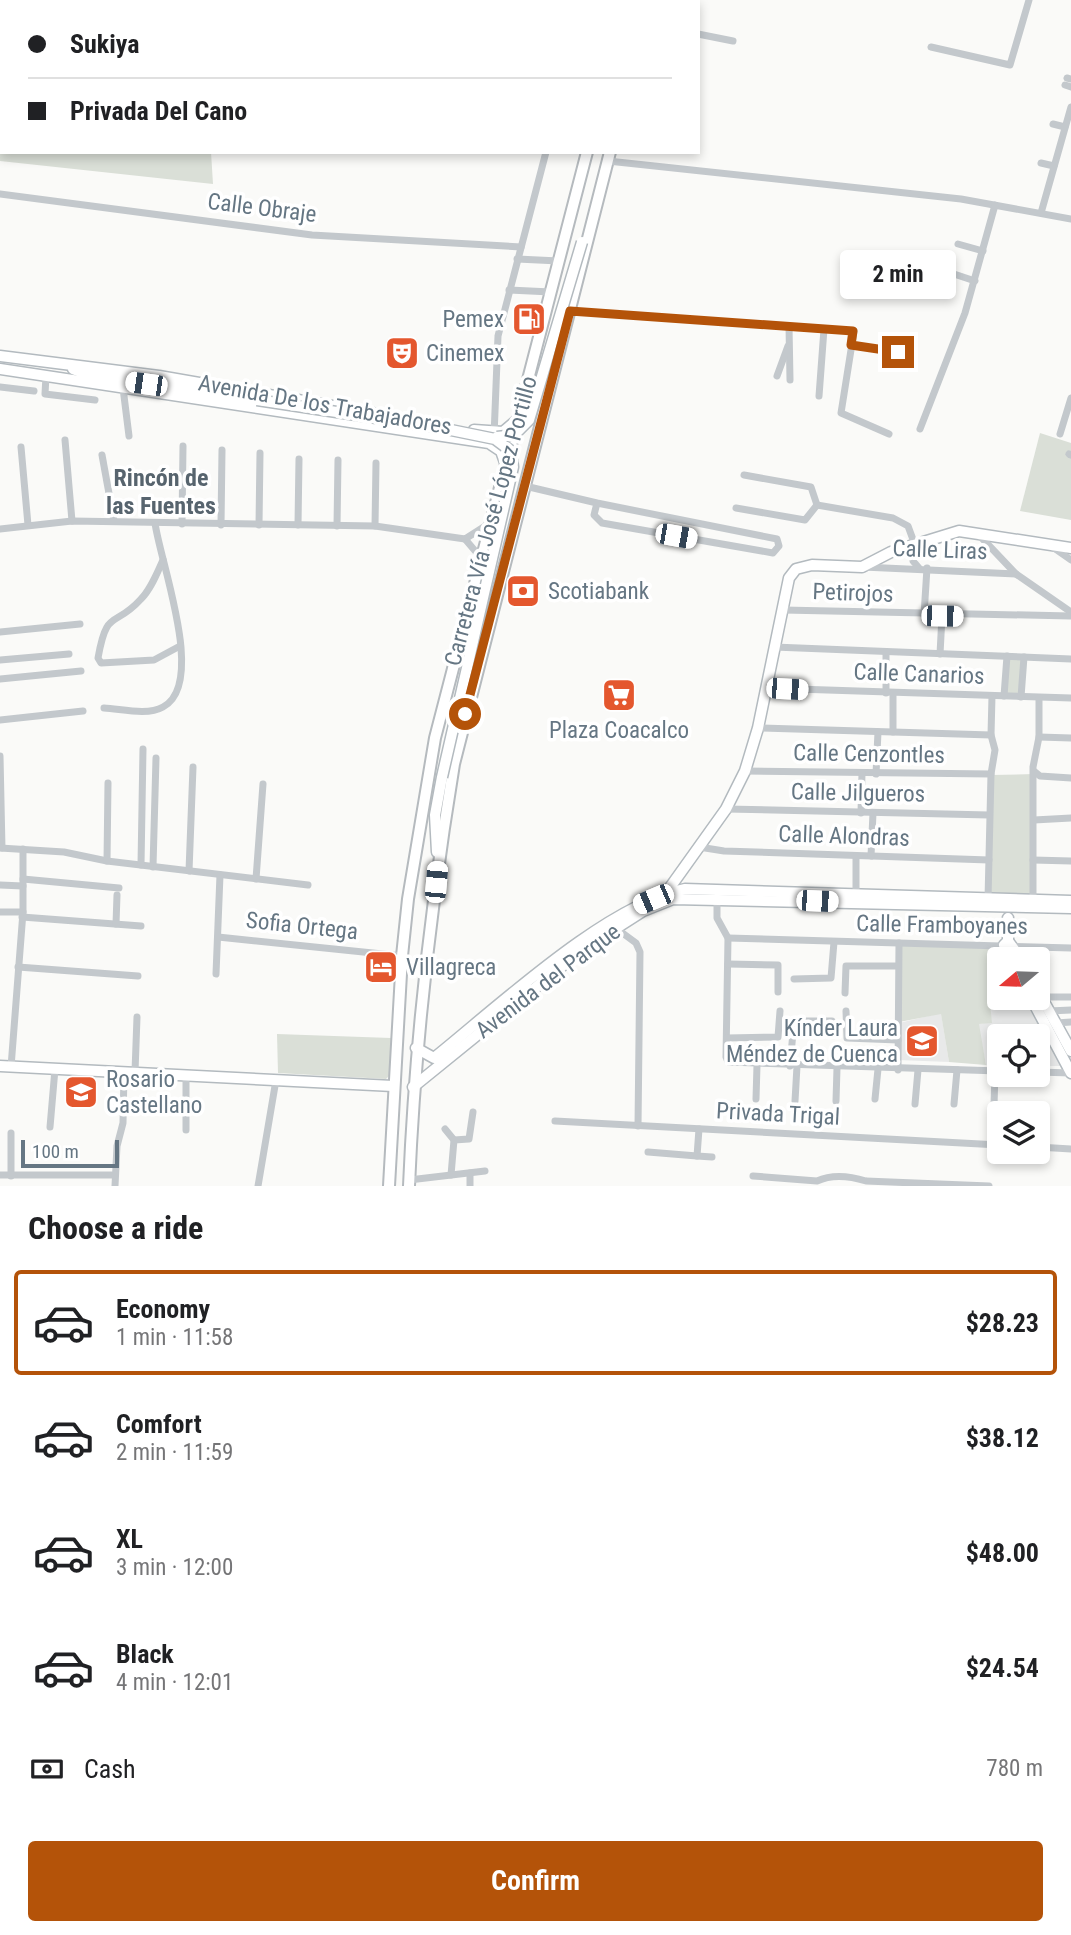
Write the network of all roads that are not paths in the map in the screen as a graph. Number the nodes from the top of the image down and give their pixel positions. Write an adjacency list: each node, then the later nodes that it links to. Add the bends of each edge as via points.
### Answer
1 (1029, 0): 4 (street, via 1010,65)
2 (700, 34): 3 (street)
3 (733, 41)
4 (931, 47)
5 (1071, 107): 7 (street)
6 (1053, 124): 7 (street)
7 (1065, 127): 12 (street)
8 (545, 154): 19 (street)
9 (586, 154): 22 (main road, Carretera Vía José López Portillo)
10 (609, 157): 13 (main road, Carretera Vía José López Portillo); 15 (street)
11 (1041, 163): 12 (street)
12 (1054, 166): 16 (street)
13 (601, 186): 27 (main road, Carretera Vía José López Portillo); 45 (street, bridge, via 533,410 514,435 491,437)
14 (0, 194): 19 (street, Calle Obraje, via 312,235)
15 (995, 205): 16 (street); 20 (street)
16 (1041, 213): 17 (street)
17 (1071, 219)
18 (958, 244): 20 (street)
19 (521, 247): 21 (street)
20 (983, 251): 24 (street)
21 (517, 259): 22 (street); 25 (street)
22 (559, 261): 26 (main road, Carretera Vía José López Portillo)
23 (951, 273): 24 (street)
24 (975, 281): 47 (street)
25 (509, 290): 26 (street); 48 (street, via 498,336)
26 (551, 292): 46 (main road, Carretera Vía José López Portillo)
27 (570, 311): 28 (street); 64 (main road, Carretera Vía José López Portillo)
28 (789, 326): 29 (street); 31 (street)
29 (824, 329): 30 (street, via 853,331); 42 (street)
30 (851, 345): 32 (street); 49 (street, via 841,413)
31 (788, 346): 37 (street); 38 (street)
32 (898, 352)
33 (0, 356): 34 (street, Avenida De los Trabajadores)
34 (63, 366): 48 (street, Avenida De los Trabajadores, via 159,376); 151 (street, bridge, via 91,376 436,427 507,445 513,467 435,815)
35 (0, 369): 36 (street, Avenida De los Trabajadores)
36 (46, 376): 40 (street, Avenida De los Trabajadores); 44 (street, via 45,394)
37 (777, 376)
38 (790, 380)
39 (0, 387): 41 (street)
40 (123, 388): 45 (street, Avenida De los Trabajadores); 51 (street)
41 (34, 391)
42 (819, 397)
43 (1071, 398): 50 (street)
44 (95, 400)
45 (247, 407): 53 (street, Avenida De los Trabajadores)
46 (519, 417): 48 (street, via 510,429); 62 (main road, Carretera Vía José López Portillo)
47 (920, 429)
48 (494, 433): 53 (street)
49 (889, 434)
50 (1060, 434)
51 (129, 436)
52 (65, 440): 68 (street)
53 (493, 445): 62 (street, via 505,457)
54 (183, 446): 72 (street)
55 (21, 447): 76 (street)
56 (222, 450): 73 (street)
57 (260, 453): 74 (street)
58 (102, 455): 69 (street)
59 (299, 458): 75 (street)
60 (338, 460): 77 (street)
61 (376, 463): 78 (street)
62 (505, 472): 70 (main road, Carretera Vía José López Portillo)
63 (744, 475): 66 (street, via 811,487)
64 (525, 486): 65 (street); 151 (main road, Carretera Vía José López Portillo, via 465,714)
65 (597, 503): 65 (street, via 777,539 779,546 773,553 602,523 594,515)
66 (817, 505): 67 (street, via 805,520); 83 (street, via 893,518 908,526)
67 (736, 508)
68 (72, 521): 69 (street); 76 (street)
69 (114, 521): 71 (street)
70 (492, 522): 81 (street); 85 (main road, Carretera Vía José López Portillo)
71 (155, 523): 72 (street); 87 (street)
72 (181, 524): 73 (street)
73 (221, 525): 74 (street)
74 (259, 525): 75 (street)
75 (298, 525): 77 (street)
76 (28, 526): 79 (street)
77 (337, 526): 78 (street)
78 (375, 526): 81 (street)
79 (0, 528)
80 (976, 532): 82 (street); 83 (street, via 959,531); 88 (street)
81 (465, 538): 85 (street)
82 (1048, 543): 84 (street); 86 (street)
83 (915, 545): 89 (street); 90 (street, via 913,561)
84 (1071, 548)
85 (482, 559): 186 (main road, Carretera Vía José López Portillo, via 435,738)
86 (1071, 560)
87 (163, 561): 101 (street); 101 (street, via 143,597 103,630 98,658 101,663 154,660)
88 (1006, 563): 91 (street); 92 (street)
89 (862, 567): 90 (street, Calle Liras); 94 (street, via 812,565 796,569 789,578)
90 (923, 568): 91 (street, Calle Liras); 96 (street)
91 (994, 572): 92 (street, Calle Liras)
92 (1016, 574): 93 (street)
93 (1059, 603): 95 (street); 98 (street)
94 (783, 610): 96 (street, Petirojos); 102 (street)
95 (1071, 614): 98 (street, Petirojos)
96 (924, 615): 97 (street, Petirojos)
97 (942, 616): 98 (street, Petirojos); 105 (street)
98 (1047, 617)
99 (79, 624): 100 (street)
100 (0, 632)
101 (180, 646): 119 (street, via 181,686 172,701 155,710)
102 (774, 647): 103 (street); 112 (street)
103 (886, 652): 105 (street); 113 (street)
104 (69, 653): 109 (street)
105 (940, 654): 106 (street)
106 (1007, 656): 107 (street); 115 (street)
107 (1024, 657): 108 (street); 116 (street)
108 (1071, 659)
109 (0, 660)
110 (81, 671): 111 (street)
111 (0, 679)
112 (766, 688): 113 (street, Calle Canarios); 122 (street)
113 (890, 693): 114 (street, Calle Canarios); 124 (street)
114 (992, 696): 115 (street, Calle Canarios); 125 (street)
115 (1004, 696): 116 (street, Calle Canarios)
116 (1021, 697): 117 (street, Calle Canarios)
117 (1039, 698): 118 (street, Calle Canarios); 126 (street)
118 (1071, 698)
119 (104, 708)
120 (83, 711): 121 (street)
121 (0, 720)
122 (758, 728): 123 (street); 132 (street)
123 (878, 732): 124 (street); 135 (street)
124 (892, 732): 125 (street)
125 (991, 735): 136 (street, via 995,750)
126 (1039, 737): 127 (street); 133 (street)
127 (1071, 738)
128 (143, 749): 156 (street)
129 (0, 756): 147 (street)
130 (156, 758): 157 (street)
131 (193, 767): 158 (street)
132 (745, 771): 134 (street, Calle Cenzontles); 140 (street)
133 (1035, 772): 137 (street); 145 (street)
134 (862, 774): 135 (street, Calle Cenzontles); 141 (street)
135 (876, 774): 136 (street, Calle Cenzontles)
136 (991, 774): 143 (street)
137 (1071, 778)
138 (108, 783): 154 (street)
139 (263, 784): 160 (street)
140 (726, 809): 141 (street, Calle Jilgueros); 146 (street)
141 (861, 813): 142 (street, Calle Jilgueros)
142 (873, 813): 143 (street, Calle Jilgueros); 150 (street)
143 (989, 815): 152 (street)
144 (1071, 818): 145 (street)
145 (1034, 820): 153 (street)
146 (699, 847): 149 (street, Calle Alondras, via 724,852); 164 (street)
147 (1, 848): 148 (street)
148 (23, 849): 154 (street); 161 (street)
149 (856, 856): 150 (street, Calle Alondras); 165 (street)
150 (871, 856): 152 (street, Calle Alondras)
151 (438, 859): 208 (main road, Carretera Vía José López Portillo)
152 (989, 860): 169 (street)
153 (1033, 860): 155 (street); 170 (street)
154 (107, 861): 156 (street)
155 (1071, 861)
156 (141, 865): 157 (street)
157 (153, 867): 158 (street)
158 (189, 871): 159 (street)
159 (220, 875): 160 (street); 178 (street, Sofia Ortega)
160 (256, 879): 163 (street)
161 (23, 883): 162 (street); 173 (street); 175 (street, via 118,891)
162 (0, 885)
163 (308, 885)
164 (666, 893): 165 (street, Avenida del Parque, via 685,889); 168 (street); 177 (street, Avenida del Parque, via 639,904)
165 (856, 895): 169 (street, Avenida del Parque)
166 (717, 898): 168 (street, Avenida del Parque, via 686,897); 169 (street, Avenida del Parque); 179 (street, via 716,918)
167 (1071, 901): 170 (street, Avenida del Parque)
168 (659, 903): 177 (street, Avenida del Parque)
169 (988, 903): 170 (street, Avenida del Parque); 174 (street)
170 (1032, 904): 171 (street, Avenida del Parque); 174 (street)
171 (1071, 908)
172 (0, 912): 173 (street)
173 (23, 915): 175 (street); 189 (street)
174 (1008, 918): 182 (street)
175 (116, 924): 176 (street)
176 (141, 926)
177 (613, 926): 208 (street, Avenida del Parque, via 578,944 434,1058); 227 (street, Avenida del Parque); 236 (street, via 636,943 640,952)
178 (218, 937): 186 (street, Sofia Ortega); 190 (street)
179 (728, 938): 180 (street, Calle Framboyanes); 187 (street)
180 (834, 942): 181 (street, Calle Framboyanes); 192 (street, via 831,978)
181 (899, 943): 182 (street, Calle Framboyanes); 188 (street)
182 (1008, 944): 183 (street); 184 (street); 185 (street, Calle Framboyanes)
183 (1009, 947)
184 (1011, 947)
185 (1071, 948)
186 (402, 956): 226 (main road, Carretera Vía José López Portillo)
187 (728, 964): 193 (street, via 778,965); 206 (street)
188 (898, 966): 194 (street, via 846,966); 207 (street)
189 (18, 967): 191 (street); 211 (street)
190 (216, 974)
191 (138, 976)
192 (794, 979)
193 (778, 992)
194 (845, 993)
195 (1050, 996): 196 (street)
196 (1071, 998)
197 (1044, 1010): 223 (street)
198 (1071, 1010): 200 (street)
199 (846, 1011): 207 (street, via 847,1038)
200 (1049, 1011): 205 (street)
201 (780, 1012): 206 (street, via 778,1037)
202 (137, 1017): 221 (street)
203 (832, 1021): 212 (street, via 794,1021)
204 (1071, 1022): 205 (street)
205 (1056, 1023): 209 (street)
206 (727, 1038): 210 (street, via 728,1062)
207 (898, 1040): 216 (street)
208 (416, 1048): 227 (main road, Carretera Vía José López Portillo)
209 (1071, 1051)
210 (757, 1065): 212 (street); 228 (street)
211 (5, 1066): 214 (street)
212 (793, 1066): 213 (street); 230 (street)
213 (837, 1068): 215 (street); 231 (street)
214 (55, 1069): 220 (street); 237 (street)
215 (877, 1069): 216 (street); 229 (street)
216 (898, 1070): 217 (street)
217 (918, 1070): 218 (street); 232 (street)
218 (957, 1070): 219 (street); 233 (street)
219 (987, 1071)
220 (124, 1072): 221 (street); 252 (street)
221 (135, 1072): 224 (street)
222 (1050, 1072): 223 (street)
223 (1071, 1073)
224 (186, 1075): 225 (street); 240 (street)
225 (276, 1080): 226 (street); 260 (street)
226 (393, 1086): 261 (main road, Carretera Vía José López Portillo)
227 (414, 1087): 257 (main road, Carretera Vía José López Portillo)
228 (756, 1098)
229 (876, 1099)
230 (795, 1101)
231 (836, 1101)
232 (915, 1104)
233 (954, 1104)
234 (473, 1112): 242 (street, via 469,1139)
235 (555, 1121): 236 (street, Privada Trigal)
236 (638, 1126): 239 (street, Privada Trigal)
237 (50, 1127)
238 (445, 1129): 242 (street)
239 (699, 1129): 243 (street, Privada Trigal); 247 (street)
240 (186, 1130)
241 (11, 1133): 254 (street)
242 (454, 1140): 253 (street)
243 (987, 1144)
244 (1050, 1148): 245 (street)
245 (1071, 1149)
246 (648, 1152): 247 (street)
247 (697, 1156): 248 (street)
248 (712, 1157)
249 (485, 1171): 250 (street)
250 (470, 1173): 253 (street); 262 (street)
251 (0, 1175): 254 (street)
252 (115, 1175): 254 (street); 259 (street)
253 (451, 1175): 257 (street)
254 (10, 1176)
255 (753, 1176): 258 (street)
256 (866, 1181): 258 (street, via 826,1177); 263 (street); 264 (street)
257 (409, 1183)
258 (820, 1184)
259 (115, 1186)
260 (258, 1186)
261 (389, 1186)
262 (470, 1186)
263 (854, 1186)
264 (948, 1186): 265 (street, via 953,1182)
265 (989, 1186)

